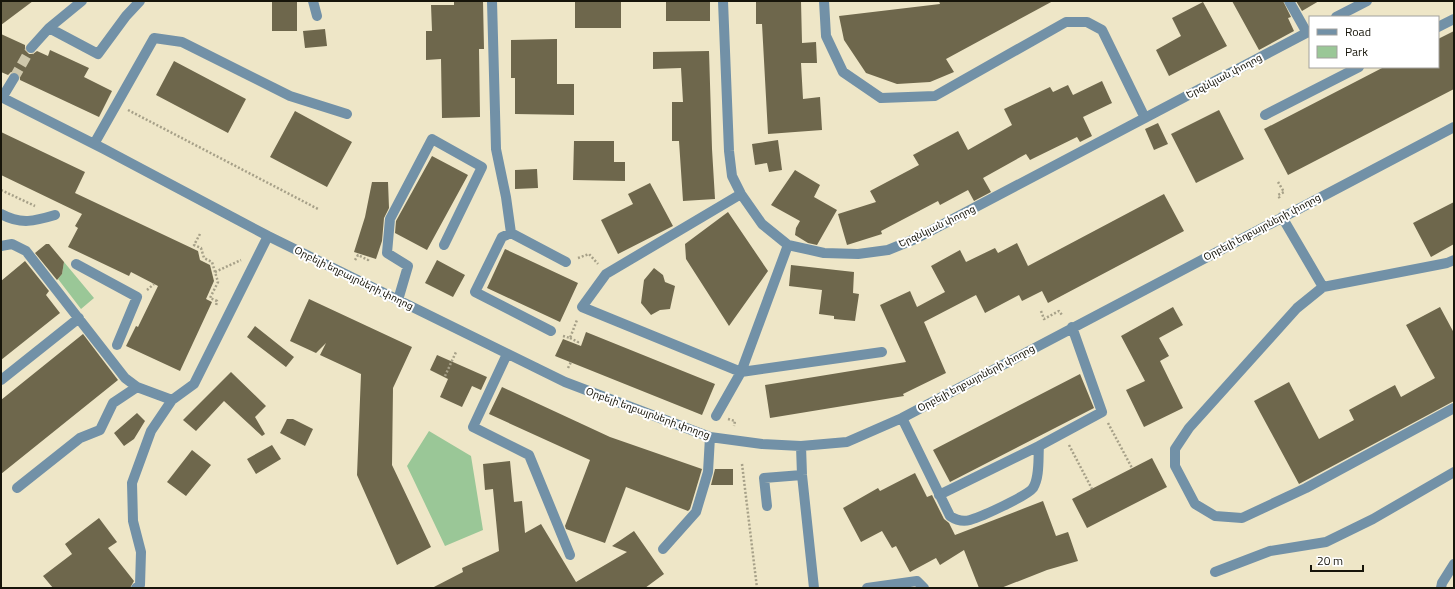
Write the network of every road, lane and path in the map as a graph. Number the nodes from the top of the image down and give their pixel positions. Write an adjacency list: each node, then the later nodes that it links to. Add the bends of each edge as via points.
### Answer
1 (82, 1): 13 (street)
2 (140, 1): 13 (street, via 98,54)
3 (313, 1): 9 (street)
4 (492, 1): 33 (street, via 496,148)
5 (723, 1): 27 (street, Երզնկյան փողոց, via 729,150 732,176)
6 (824, 1): 22 (street, via 826,36 843,72 881,98 935,96 1066,22 1087,22 1102,30)
7 (1289, 1): 14 (street)
8 (1367, 1): 10 (street)
9 (317, 16)
10 (1338, 16)
11 (1454, 19): 12 (street)
12 (1439, 26)
13 (49, 28): 15 (street)
14 (1308, 32): 22 (street, Երզնկյան փողոց)
15 (31, 48)
16 (1358, 68): 21 (street)
17 (14, 78): 18 (street)
18 (2, 97): 24 (street, Օրբելի եղբայրների փողոց)
19 (117, 104): 20 (street, via 154,38 182,42 290,96); 24 (street); 29 (path)
20 (347, 114)
21 (1265, 115)
22 (1145, 118): 37 (street, Երզնկյան փողոց, via 915,239 888,250 858,254 824,253)
23 (1454, 127): 32 (street, Օրբելի եղբայրների փողոց)
24 (94, 144): 35 (street, Օրբելի եղբայրների փողոց)
25 (1278, 182): 28 (path, via 1284,192 1278,195)
26 (1, 190): 31 (path)
27 (741, 194): 37 (street, Երզնկյան փողոց, via 762,224); 48 (street, via 606,274)
28 (1280, 199)
29 (318, 209)
30 (1, 214): 31 (street, via 11,219 33,222)
31 (55, 215)
32 (1282, 217): 46 (street); 53 (street, Օրբելի եղբայրների փողոց)
33 (512, 233): 43 (street); 54 (street, via 502,237 475,292)
34 (200, 234): 45 (path, via 194,245 201,248 204,258 212,262)
35 (268, 236): 47 (street, Օրբելի եղբայրների փողոց); 67 (street, via 194,384)
36 (444, 245): 47 (street, via 482,167 432,139 390,219 387,253 408,266)
37 (788, 245): 63 (street)
38 (1, 246): 52 (street, via 12,244 26,251)
39 (369, 257): 41 (path, via 368,260 358,255)
40 (247, 258): 45 (path)
41 (355, 260)
42 (1454, 260): 46 (street)
43 (566, 262)
44 (76, 264): 56 (street, via 137,297)
45 (215, 272): 49 (path, via 218,282 210,298 217,301)
46 (1323, 287): 68 (street, via 1297,308 1258,349 1189,428 1175,449 1175,466 1195,504 1215,516 1242,518 1306,488)
47 (398, 300): 60 (street, Օրբելի եղբայրների փողոց)
48 (582, 307): 55 (path); 63 (street)
49 (216, 309)
50 (1041, 312): 51 (path, via 1044,319 1059,311)
51 (1062, 315)
52 (79, 318): 65 (street); 66 (street, via 126,378)
53 (1072, 327): 69 (street); 71 (street, Օրբելի եղբայրների փողոց)
54 (551, 331): 55 (path)
55 (570, 338): 57 (path, via 578,342)
56 (117, 345)
57 (577, 345)
58 (456, 352): 64 (path)
59 (882, 352): 63 (street)
60 (508, 354): 73 (street, Օրբելի եղբայրների փողոց, via 565,382); 85 (street, via 473,427 529,455)
61 (570, 362): 62 (path)
62 (568, 368)
63 (741, 372): 70 (street)
64 (445, 376)
65 (1, 380)
66 (137, 387): 67 (street); 80 (street, via 113,403 100,430 80,438)
67 (172, 400): 88 (street, via 151,432 132,483 133,522 141,552 140,585)
68 (1454, 408)
69 (1102, 412): 72 (street); 77 (path)
70 (716, 416)
71 (902, 418): 74 (street, Օրբելի եղբայրների փողոց, via 847,442); 82 (street)
72 (1063, 434): 75 (street); 81 (path)
73 (710, 437): 74 (street, Օրբելի եղբայրների փողոց); 84 (street, via 708,472 696,512)
74 (801, 446): 79 (street)
75 (1039, 446): 82 (street); 82 (street, via 1033,488 1024,496 970,520 956,520 950,516)
76 (742, 464): 89 (path)
77 (1132, 468)
78 (1454, 472): 87 (street, via 1373,519 1326,542 1270,551)
79 (802, 475): 83 (street, via 764,478); 90 (street)
80 (17, 488)
81 (1092, 489)
82 (939, 495)
83 (767, 506)
84 (663, 549)
85 (570, 555)
86 (1454, 564): 93 (street)
87 (1215, 572)
88 (136, 588)
89 (757, 588)
90 (814, 588)
91 (867, 588): 92 (street, via 917,582)
92 (924, 588)
93 (1440, 588)

